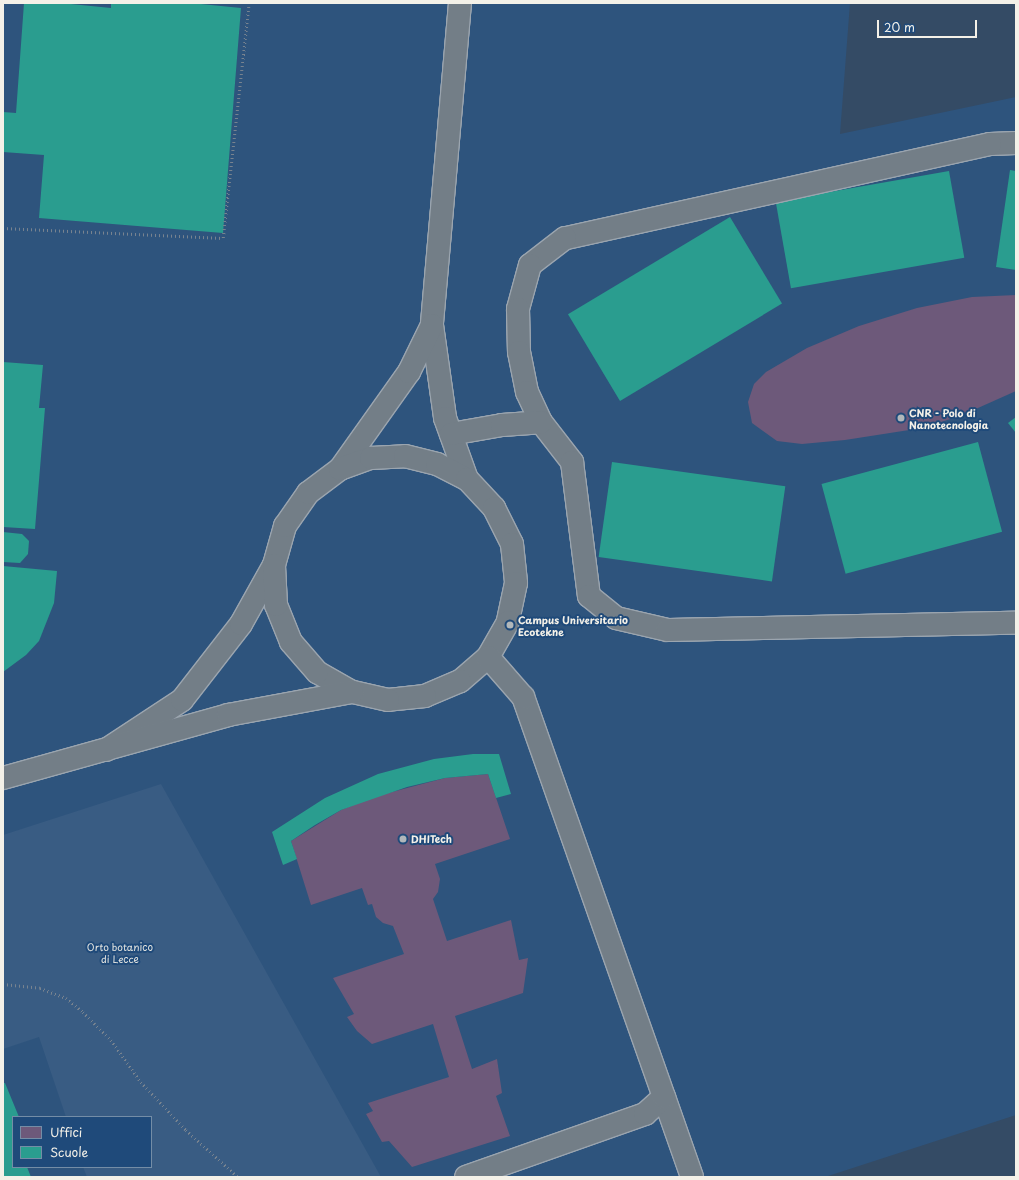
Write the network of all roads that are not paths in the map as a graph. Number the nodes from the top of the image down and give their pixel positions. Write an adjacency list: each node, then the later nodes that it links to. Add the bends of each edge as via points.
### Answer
1 (460, 3): 3 (lane)
2 (1016, 143): 4 (lane, via 990,144 565,238 530,265 518,309 520,352 527,392)
3 (432, 325): 5 (lane, via 445,418); 6 (lane, via 409,372)
4 (541, 422): 5 (lane, via 502,425); 9 (lane, via 572,462 589,596 616,618 668,630)
5 (451, 434): 7 (lane)
6 (340, 469): 7 (lane, via 371,458 405,456 437,464); 8 (lane, via 308,493 285,526)
7 (467, 479): 10 (lane, via 494,508 512,544 516,583 510,614)
8 (274, 565): 11 (lane, via 276,605 291,642 317,672); 12 (lane, via 241,624 182,700)
9 (1016, 623)
10 (488, 656): 11 (lane, via 460,681 425,696 388,700); 14 (lane, via 523,697)
11 (352, 692): 12 (lane, via 228,715)
12 (106, 750): 13 (lane)
13 (3, 778)
14 (664, 1097): 15 (lane, via 645,1114); 16 (lane)
15 (466, 1177)
16 (692, 1177)

